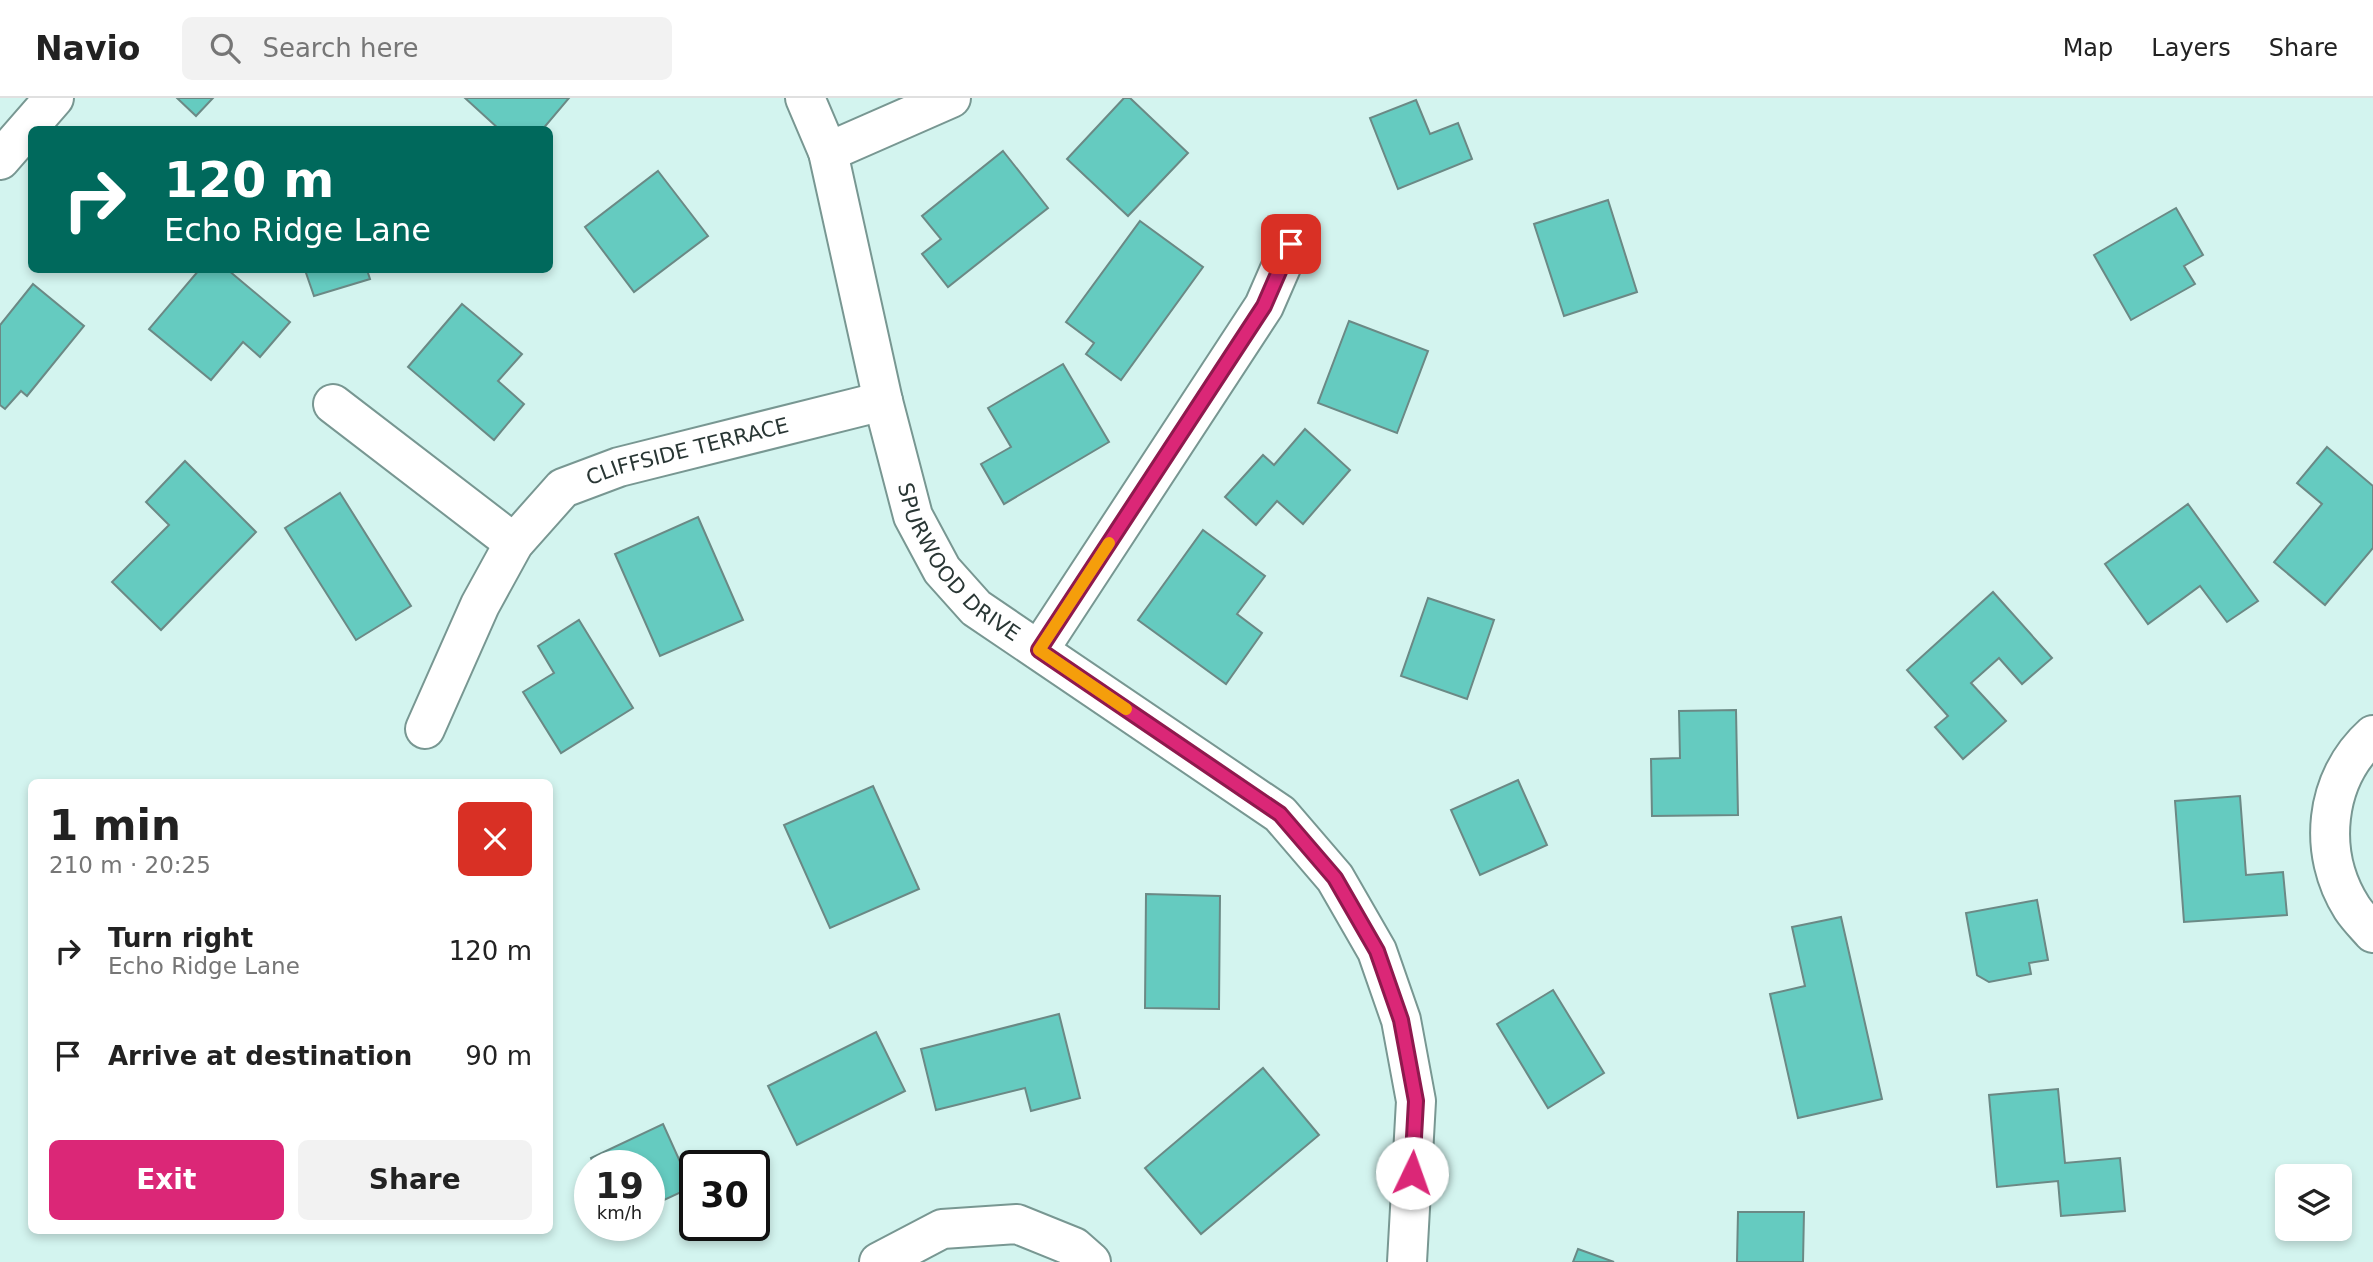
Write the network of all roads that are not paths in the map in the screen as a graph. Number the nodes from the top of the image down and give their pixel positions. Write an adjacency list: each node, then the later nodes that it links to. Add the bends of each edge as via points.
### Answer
1 (54, 98): 4 (street)
2 (806, 98): 6 (street, SPURWOOD DRIVE)
3 (951, 98): 6 (street)
4 (30, 126)
5 (28, 128): 7 (street)
6 (828, 152): 9 (street, SPURWOOD DRIVE)
7 (0, 160)
8 (1291, 244): 12 (street, via 1264,306)
9 (883, 401): 11 (street, CLIFFSIDE TERRACE, via 619,467 563,488); 12 (street, SPURWOOD DRIVE, via 913,516 942,570 976,608)
10 (333, 404): 11 (street)
11 (514, 543): 13 (street, CLIFFSIDE TERRACE, via 480,605)
12 (1039, 650): 18 (street, SPURWOOD DRIVE, via 1280,814 1335,878 1377,951 1401,1020 1416,1101)
13 (425, 729)
14 (2373, 735): 15 (street, via 2348,765 2334,795 2329,831 2337,877 2352,908)
15 (2373, 933)
16 (879, 1262): 17 (street, via 942,1229 1017,1224 1074,1247)
17 (1091, 1262)
18 (1407, 1262)

